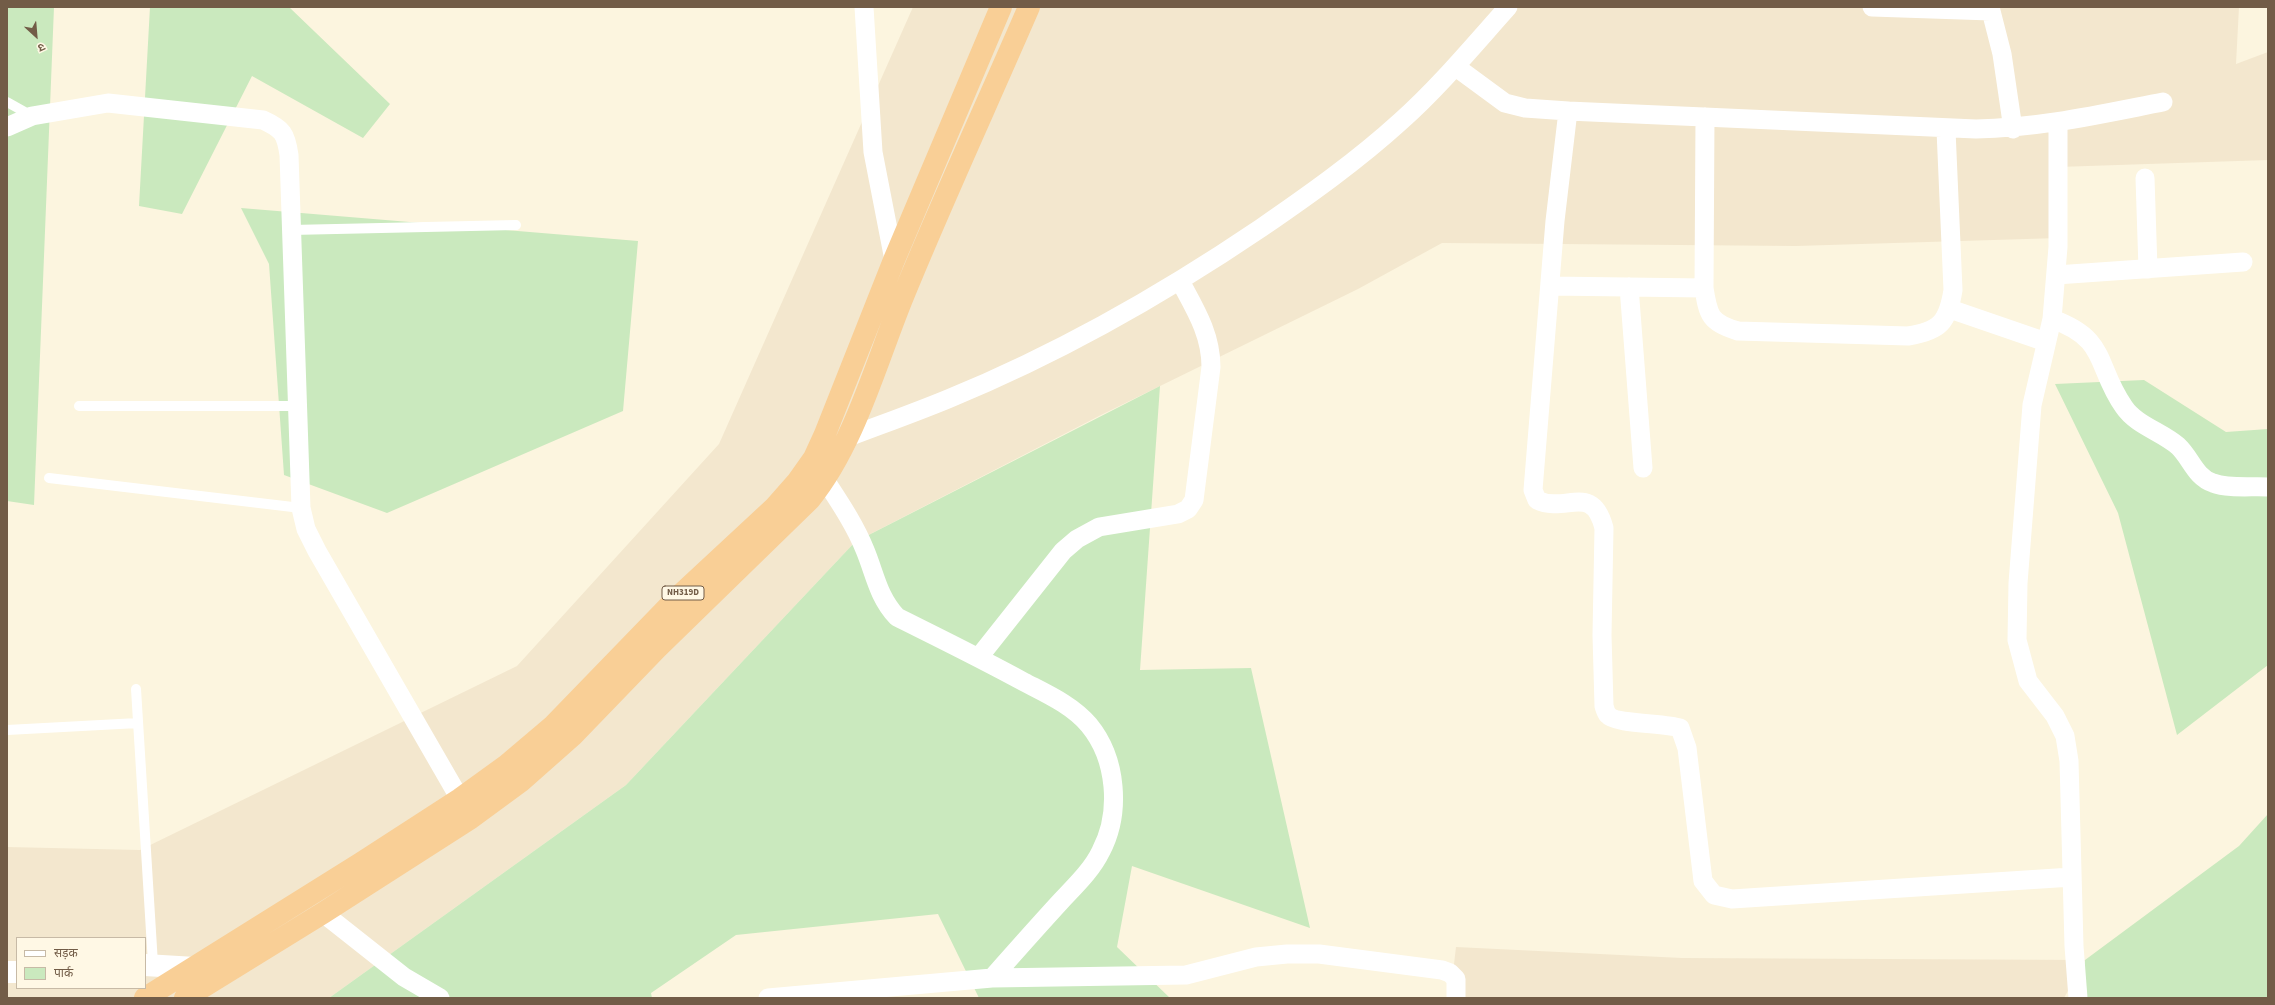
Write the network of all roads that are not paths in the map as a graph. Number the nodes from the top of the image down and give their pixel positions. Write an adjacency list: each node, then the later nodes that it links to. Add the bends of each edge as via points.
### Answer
1 (864, 7): 20 (street, via 873,152)
2 (1001, 7): 20 (highway, NH319D)
3 (1029, 7): 33 (highway, NH319D, via 902,298)
4 (1508, 7): 7 (street)
5 (1872, 7): 6 (street)
6 (1990, 9): 15 (street, via 2002,54)
7 (1456, 67): 10 (street, via 1505,103 1525,108); 24 (street, via 1401,121 1344,170)
8 (7, 102): 11 (lane)
9 (2164, 102): 13 (street)
10 (1568, 111): 12 (street); 25 (street)
11 (32, 116): 14 (street); 19 (street, via 108,103 263,120 277,127 286,138 289,155)
12 (1705, 117): 16 (street); 27 (street)
13 (2058, 123): 15 (street); 23 (street)
14 (7, 127)
15 (2013, 129): 16 (street)
16 (1946, 130): 28 (street, via 1953,290)
17 (2146, 178): 22 (street)
18 (516, 225): 19 (lane)
19 (291, 230): 32 (street)
20 (894, 260): 43 (highway, NH319D, via 822,440 814,458 797,482 775,507 678,598 553,726 507,765)
21 (2243, 262): 22 (street)
22 (2148, 269): 23 (street)
23 (2056, 275): 29 (street)
24 (1180, 281): 33 (street, via 1044,356 948,399); 39 (street, via 1200,319 1211,351 1194,500 1188,509 1178,514 1099,527 1077,539 1063,551)
25 (1550, 286): 26 (street); 44 (street, via 1534,490 1537,500 1545,504 1583,501 1594,506 1601,517 1604,528 1604,706 1608,716 1617,720 1680,728 1687,748 1703,881 1714,895 1732,899)
26 (1629, 287): 27 (street); 34 (street)
27 (1704, 288): 28 (street, via 1708,312 1715,321 1738,331 1908,336 1926,333 1942,324)
28 (1950, 309): 30 (street)
29 (2052, 319): 30 (street); 37 (street, via 2085,334 2095,348 2124,408 2180,448 2201,477 2214,484)
30 (2046, 342): 44 (street, via 2032,404 2018,583 2017,640 2028,681 2055,716 2065,736 2069,762)
31 (79, 406): 32 (lane)
32 (296, 406): 38 (street)
33 (846, 438): 36 (highway, NH319D)
34 (1643, 468)
35 (49, 478): 38 (lane)
36 (825, 480): 39 (street, via 857,531 878,590 887,606 897,617); 45 (highway, NH319D, via 810,499 657,648 572,736 520,782 471,818)
37 (2268, 487)
38 (301, 508): 43 (street, via 306,529 317,551)
39 (980, 657): 48 (street, via 1065,704 1089,725 1101,745 1111,772 1114,799 1111,826 1101,852 1085,874)
40 (136, 689): 41 (lane)
41 (138, 723): 42 (lane); 46 (lane)
42 (7, 730)
43 (460, 799): 47 (highway, NH319D)
44 (2072, 877): 55 (street)
45 (323, 913): 51 (highway, NH319D); 52 (street, via 404,977)
46 (149, 964): 47 (street)
47 (195, 968): 50 (highway, NH319D)
48 (992, 978): 49 (street); 54 (street, via 1186,975 1256,957 1319,954 1442,970 1456,979)
49 (837, 995): 53 (street)
50 (145, 998)
51 (185, 998)
52 (440, 998)
53 (768, 998)
54 (1456, 998)
55 (2077, 998)

